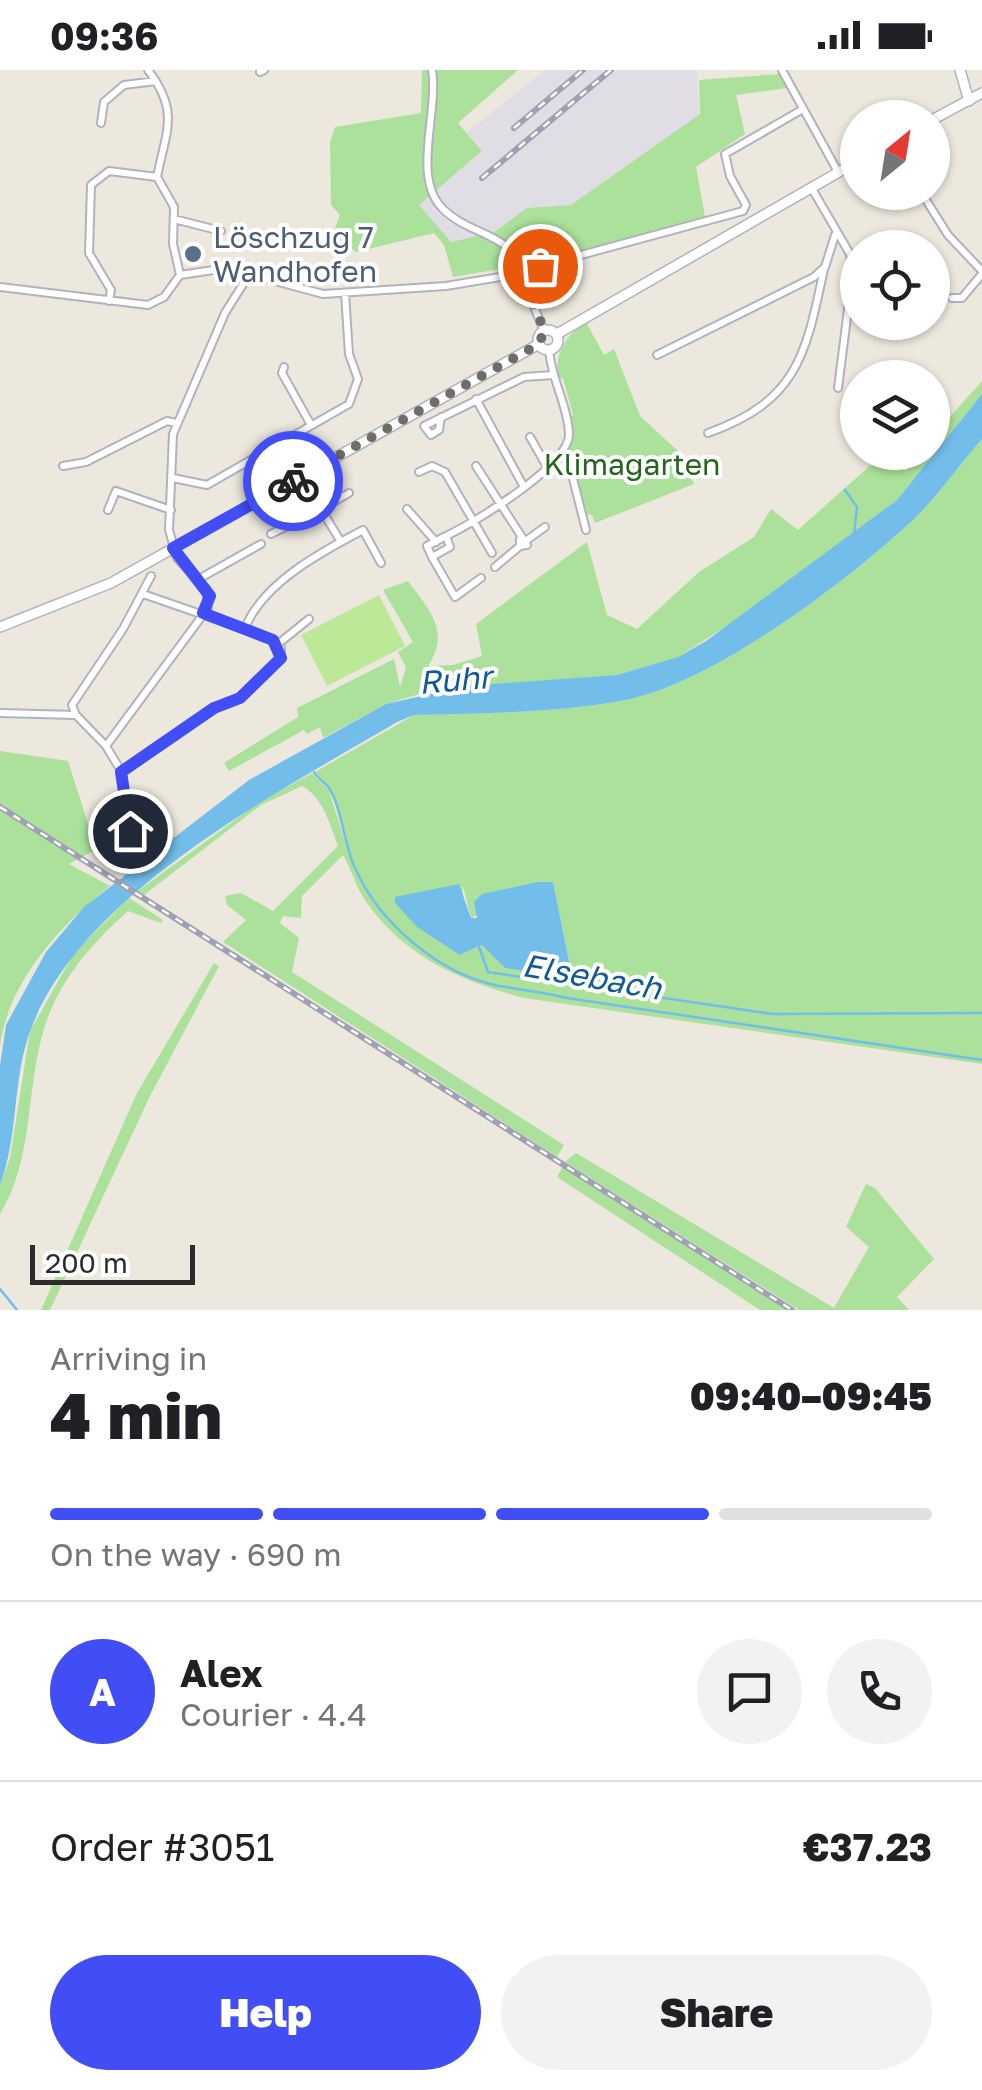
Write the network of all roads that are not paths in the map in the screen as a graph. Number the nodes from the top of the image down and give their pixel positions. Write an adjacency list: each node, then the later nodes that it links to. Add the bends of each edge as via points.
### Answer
1 (148, 70): 5 (street)
2 (432, 70): 19 (street, via 435,107 426,169 433,198 459,223 504,243)
3 (782, 70): 8 (street)
4 (960, 70): 7 (main road)
5 (157, 81): 10 (street, via 124,85 104,102); 12 (street, via 169,118)
6 (982, 92): 7 (main road)
7 (968, 101): 9 (main road)
8 (803, 109): 11 (street); 19 (street, via 725,154 744,212)
9 (950, 110)
10 (101, 123)
11 (838, 172): 13 (main road)
12 (157, 177): 15 (street); 26 (street, via 109,171 91,185 90,253 112,290)
13 (811, 186): 17 (street); 28 (main road)
14 (933, 210): 20 (street)
15 (174, 219): 16 (street); 22 (street)
16 (221, 230)
17 (835, 235): 18 (street); 33 (street, via 854,270)
18 (824, 267): 30 (street); 38 (street, via 812,333 792,375 762,407)
19 (522, 271): 24 (street, via 446,286); 27 (street)
20 (981, 272): 25 (street, via 962,298)
21 (250, 273): 22 (street, via 227,268); 24 (street, via 301,291); 36 (street)
22 (180, 275): 26 (street, via 156,302)
23 (0, 286): 26 (street)
24 (345, 293): 37 (street, via 358,387 348,404)
25 (952, 298)
26 (110, 301)
27 (544, 331): 28 (main road); 29 (main road)
28 (557, 334): 29 (main road, via 558,342)
29 (544, 347): 32 (street); 62 (main road)
30 (656, 355)
31 (284, 367): 37 (street)
32 (553, 375): 34 (street, via 524,377); 40 (street, via 569,434)
33 (838, 388)
34 (476, 399): 35 (street); 46 (street)
35 (441, 417)
36 (176, 423): 42 (street, via 167,421 86,462); 45 (street)
37 (311, 425): 45 (street, via 207,485)
38 (708, 434)
39 (530, 437): 41 (street)
40 (562, 454): 41 (street); 55 (street)
41 (546, 465): 46 (street)
42 (63, 466)
43 (476, 466): 48 (street)
44 (419, 472): 53 (street, via 432,466 444,472)
45 (173, 478): 51 (street)
46 (524, 487): 48 (street)
47 (349, 493): 49 (street)
48 (500, 507): 53 (street); 60 (street)
49 (320, 509): 56 (street); 58 (street)
50 (108, 510): 51 (street, via 116,492)
51 (172, 510): 62 (street)
52 (407, 510): 59 (street)
53 (474, 521): 57 (street); 63 (street)
54 (545, 527): 60 (street)
55 (586, 530)
56 (271, 534)
57 (446, 536): 59 (street); 64 (street, via 450,547)
58 (341, 542): 65 (street, via 363,530); 74 (street, via 298,569 254,610)
59 (436, 542): 64 (street, via 427,546)
60 (522, 542): 66 (street)
61 (260, 544): 69 (street)
62 (173, 548): 69 (street); 73 (main road, via 64,604)
63 (492, 553)
64 (432, 557): 68 (street, via 455,597)
65 (381, 563)
66 (494, 567)
67 (150, 576): 70 (street)
68 (481, 578)
69 (197, 580): 71 (street, via 210,596)
70 (143, 594): 71 (street); 77 (street, via 74,702)
71 (203, 613): 74 (street); 78 (street)
72 (310, 619): 75 (street)
73 (0, 626)
74 (245, 628): 75 (street)
75 (278, 644): 79 (street, via 280,662 254,686)
76 (0, 713): 77 (street)
77 (76, 716): 78 (street)
78 (106, 746): 79 (street)
79 (121, 772): 80 (street)
80 (130, 831)

